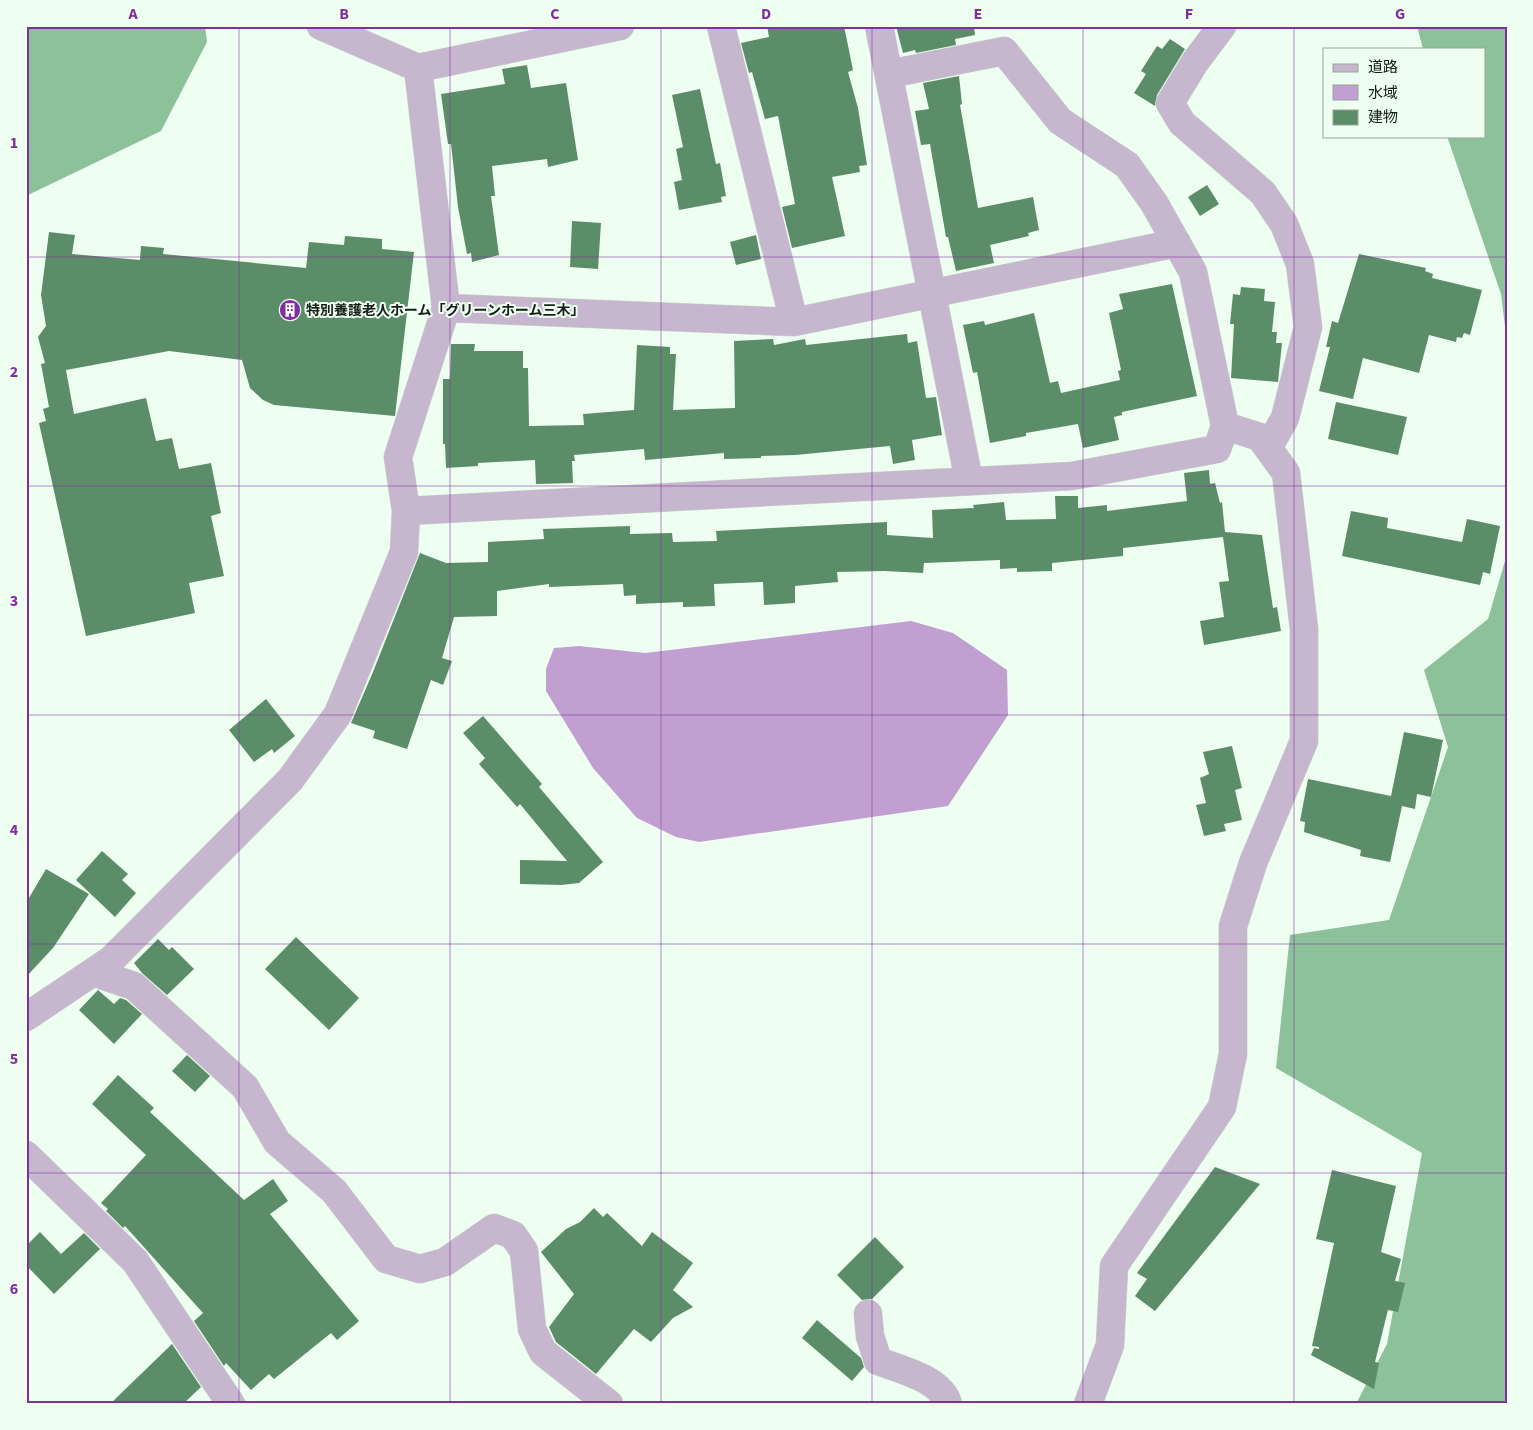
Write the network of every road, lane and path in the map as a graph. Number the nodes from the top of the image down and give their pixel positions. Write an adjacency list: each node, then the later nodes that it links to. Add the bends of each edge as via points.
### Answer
1 (320, 26): 7 (street)
2 (620, 26): 6 (street)
3 (721, 26): 12 (street)
4 (879, 26): 8 (street)
5 (1222, 26): 14 (street, via 1170,103 1182,123 1263,193 1284,224 1300,264 1308,327 1286,418)
6 (531, 35): 7 (street)
7 (418, 68): 11 (street)
8 (889, 74): 9 (street, via 1004,51 1060,121 1127,165 1154,202); 10 (street)
9 (1177, 243): 10 (street); 13 (street, via 1193,272)
10 (932, 294): 12 (street); 15 (street)
11 (446, 308): 12 (street); 16 (street, via 398,457)
12 (794, 322)
13 (1225, 426): 14 (street, via 1260,437); 15 (street, via 1217,449 1072,476)
14 (1268, 448): 24 (street, via 1286,473 1304,629 1304,741 1253,863 1233,926 1233,1054 1222,1106 1114,1266 1110,1345)
15 (969, 481): 16 (street)
16 (406, 511): 17 (street, via 404,552 338,714 290,780 111,960)
17 (98, 969): 18 (street); 22 (street, via 104,976 134,986 245,1087 277,1142 334,1191 386,1259 420,1269 445,1262 494,1228 513,1235 524,1251 532,1329 543,1352)
18 (26, 1018)
19 (26, 1155): 21 (street, via 135,1261)
20 (868, 1314): 23 (street, via 870,1336 878,1360 930,1382 946,1396)
21 (231, 1404)
22 (609, 1404)
23 (948, 1404)
24 (1088, 1404)

